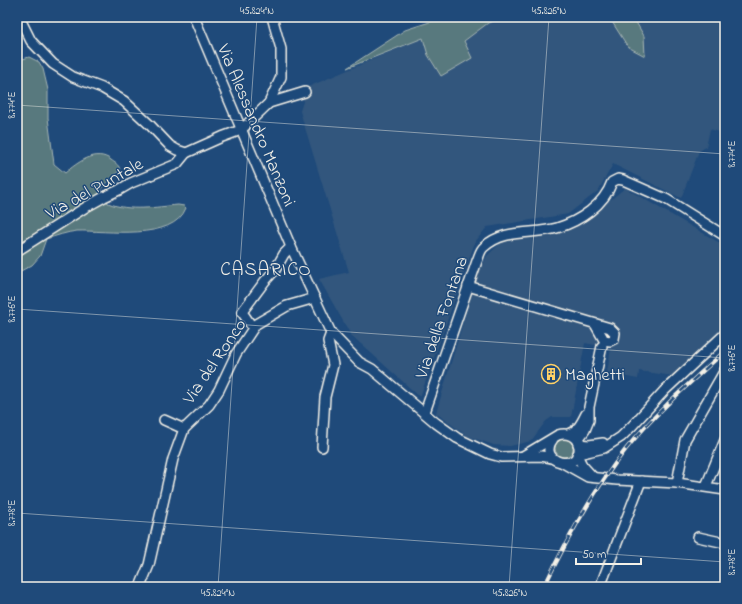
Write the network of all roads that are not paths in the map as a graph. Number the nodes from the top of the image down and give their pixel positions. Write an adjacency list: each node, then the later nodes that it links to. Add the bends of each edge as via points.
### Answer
1 (19, 17): 7 (street, via 31,41 53,64 124,101 170,146)
2 (194, 17): 6 (street, Via Alessandro Manzoni)
3 (272, 17): 5 (street, via 281,49 281,77)
4 (305, 92): 5 (street)
5 (269, 103): 6 (street)
6 (241, 130): 7 (street, Via del Puntale); 9 (street, Via Alessandro Manzoni)
7 (186, 153): 10 (street, Via del Puntale, via 177,164 104,197)
8 (725, 236): 11 (street, Via della Fontana, via 666,199 618,179 612,182 609,191 594,208 579,218 557,228 512,234 494,240 482,248)
9 (291, 246): 12 (street, Via Alessandro Manzoni); 14 (street, via 242,312)
10 (17, 251)
11 (468, 286): 13 (street); 20 (street, Via della Fontana)
12 (315, 298): 14 (street, Via del Ronco, via 287,306); 15 (street, Via Alessandro Manzoni)
13 (595, 324)
14 (253, 328): 22 (street, Via del Ronco, via 209,405)
15 (331, 333): 20 (street, Via Alessandro Manzoni, via 359,362 372,369); 28 (street, via 328,341 332,365 325,397)
16 (725, 334): 27 (street, via 664,391 626,432)
17 (602, 346): 19 (street, Via Alessandro Manzoni)
18 (725, 370): 35 (street, via 685,440)
19 (590, 407): 23 (street, Via Alessandro Manzoni, via 575,431); 26 (street, Via Alessandro Manzoni, via 589,420)
20 (425, 412): 30 (street, Via Alessandro Manzoni, via 457,438 490,454 501,458)
21 (164, 420): 22 (street)
22 (184, 429): 40 (street, Via del Ronco, via 173,459 149,565)
23 (568, 434): 24 (street, Via Alessandro Manzoni, via 563,433); 26 (street)
24 (552, 439): 30 (street, Via Alessandro Manzoni); 31 (street, via 549,447)
25 (725, 440): 36 (street)
26 (578, 442): 27 (street, via 589,445); 29 (street)
27 (611, 443): 29 (street, via 602,449)
28 (322, 447)
29 (578, 455): 32 (street, via 572,461); 33 (street, via 582,465)
30 (522, 457): 31 (street, Via Alessandro Manzoni)
31 (552, 458): 32 (street, Via Alessandro Manzoni)
32 (563, 463): 33 (street, Via Alessandro Manzoni, via 583,475)
33 (593, 477): 34 (street, Via Alessandro Manzoni)
34 (641, 481): 35 (street, Via Alessandro Manzoni); 41 (street)
35 (676, 483): 36 (street, Via Alessandro Manzoni)
36 (706, 486): 37 (street, Via Alessandro Manzoni)
37 (725, 490)
38 (698, 537): 39 (street)
39 (725, 543)
40 (140, 587)
41 (600, 587)

